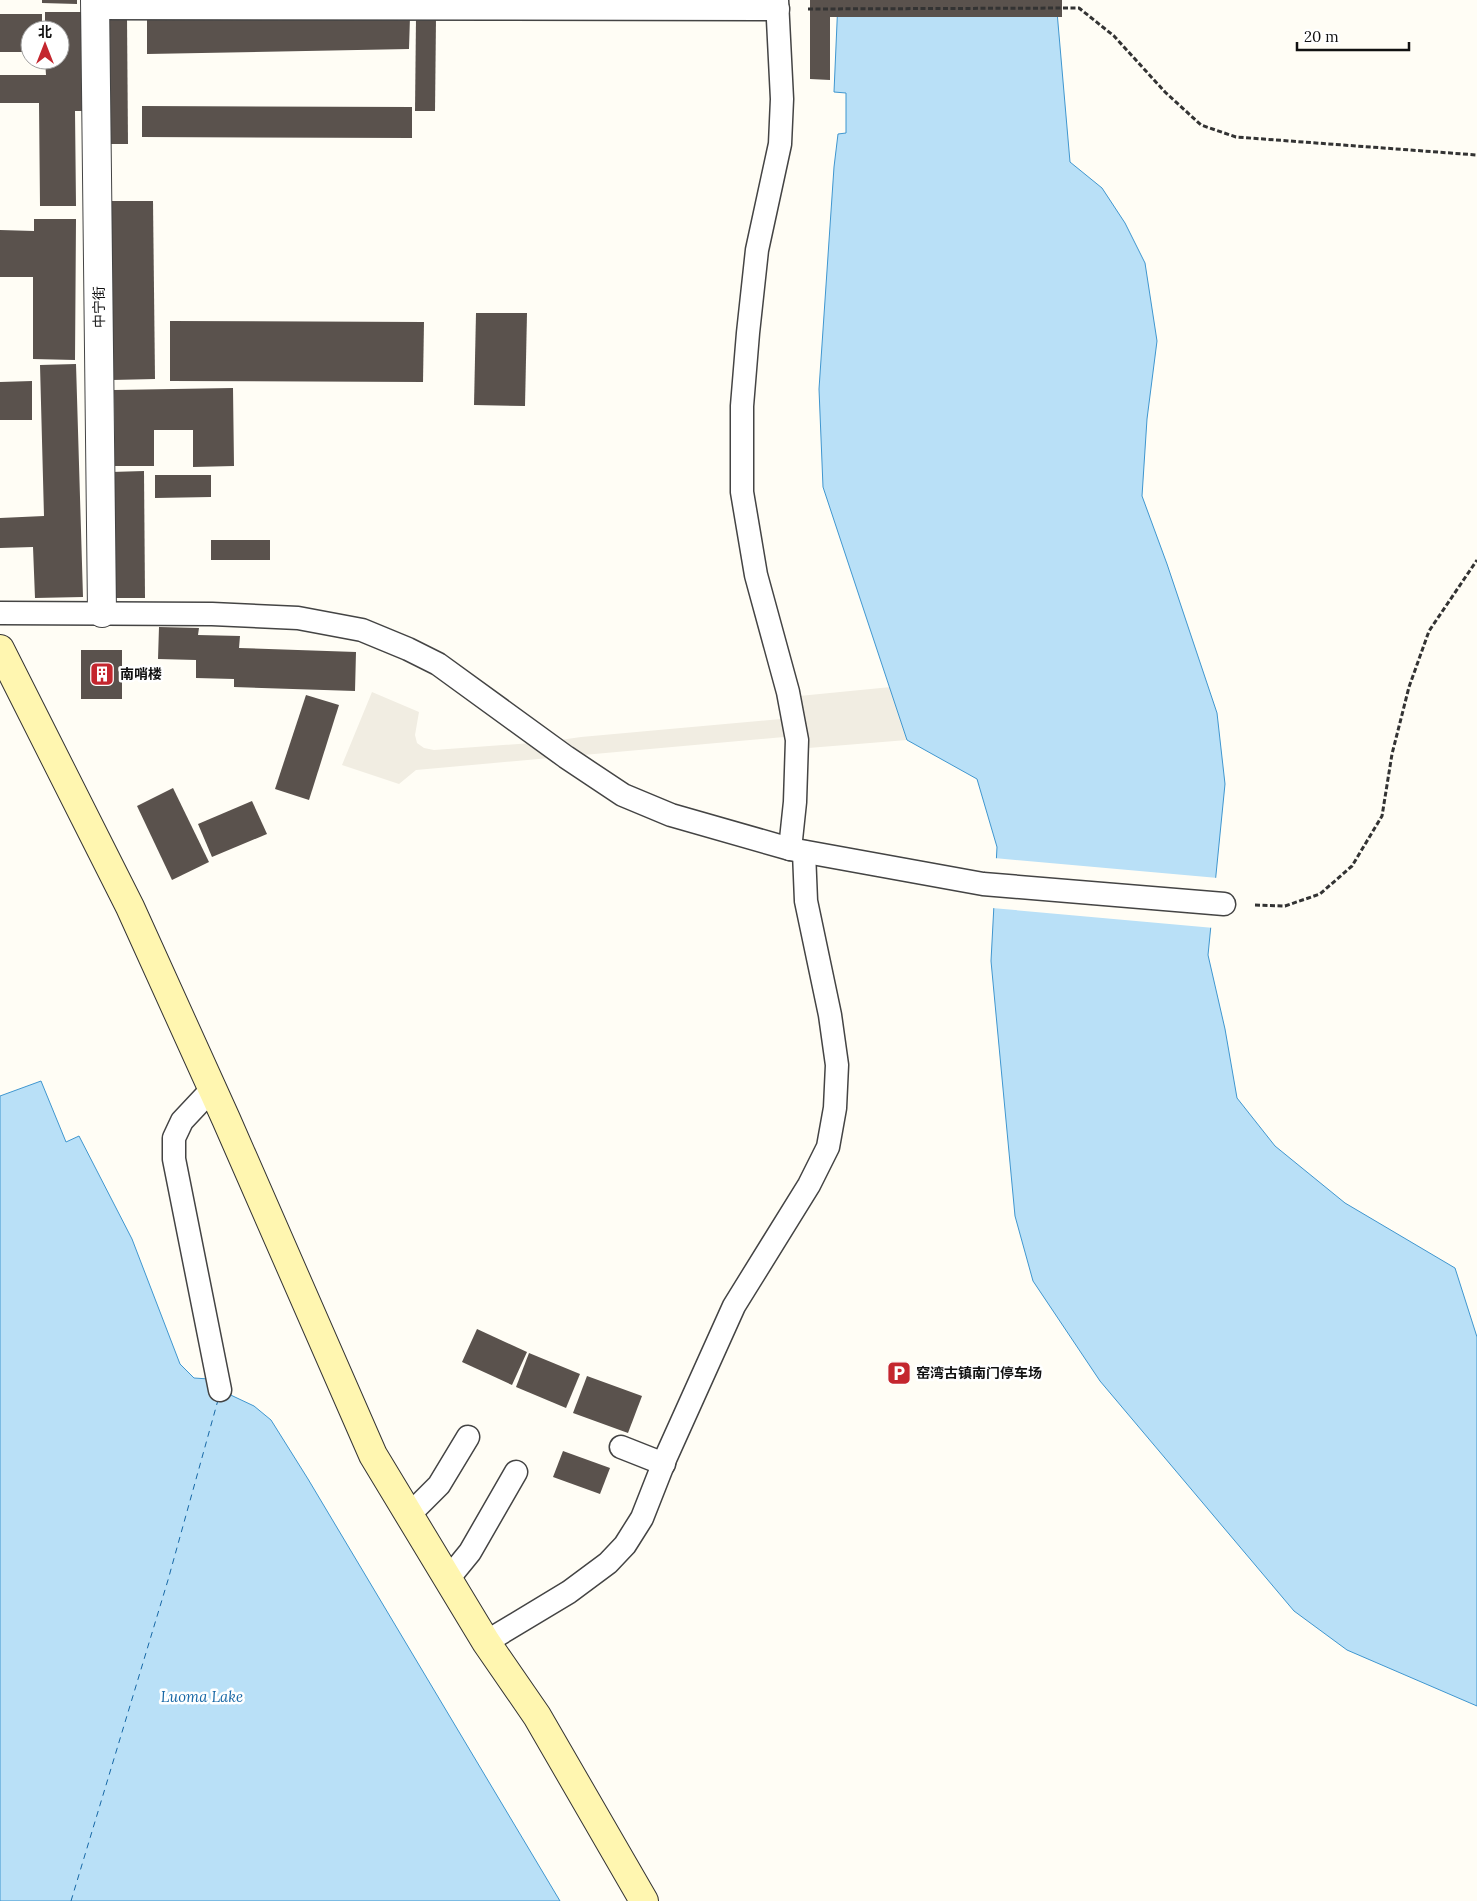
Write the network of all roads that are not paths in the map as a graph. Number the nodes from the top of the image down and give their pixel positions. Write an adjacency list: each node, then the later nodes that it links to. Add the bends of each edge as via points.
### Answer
1 (95, 4): 2 (lane); 4 (street, 中宁街)
2 (777, 4): 6 (lane, via 782,99 780,144 757,250 742,406 742,492 756,575 788,692 797,740)
3 (0, 614): 4 (lane)
4 (102, 614): 6 (lane, via 298,618 362,630 438,664 623,795 672,815)
5 (0, 650): 8 (street, via 130,908)
6 (797, 851): 7 (lane, via 983,884); 12 (lane, via 837,1065 835,1108 828,1147 809,1185 734,1306)
7 (1224, 904)
8 (212, 1090): 9 (lane, via 182,1121 174,1138 174,1159); 14 (street, via 373,1455)
9 (220, 1390)
10 (468, 1437): 14 (lane, via 438,1485)
11 (621, 1447): 12 (lane)
12 (664, 1464): 16 (lane, via 642,1518 625,1546 608,1563 569,1592)
13 (516, 1472): 15 (lane, via 470,1552)
14 (410, 1515): 15 (street)
15 (448, 1579): 16 (street)
16 (486, 1642): 17 (street, via 537,1716)
17 (644, 1901)

